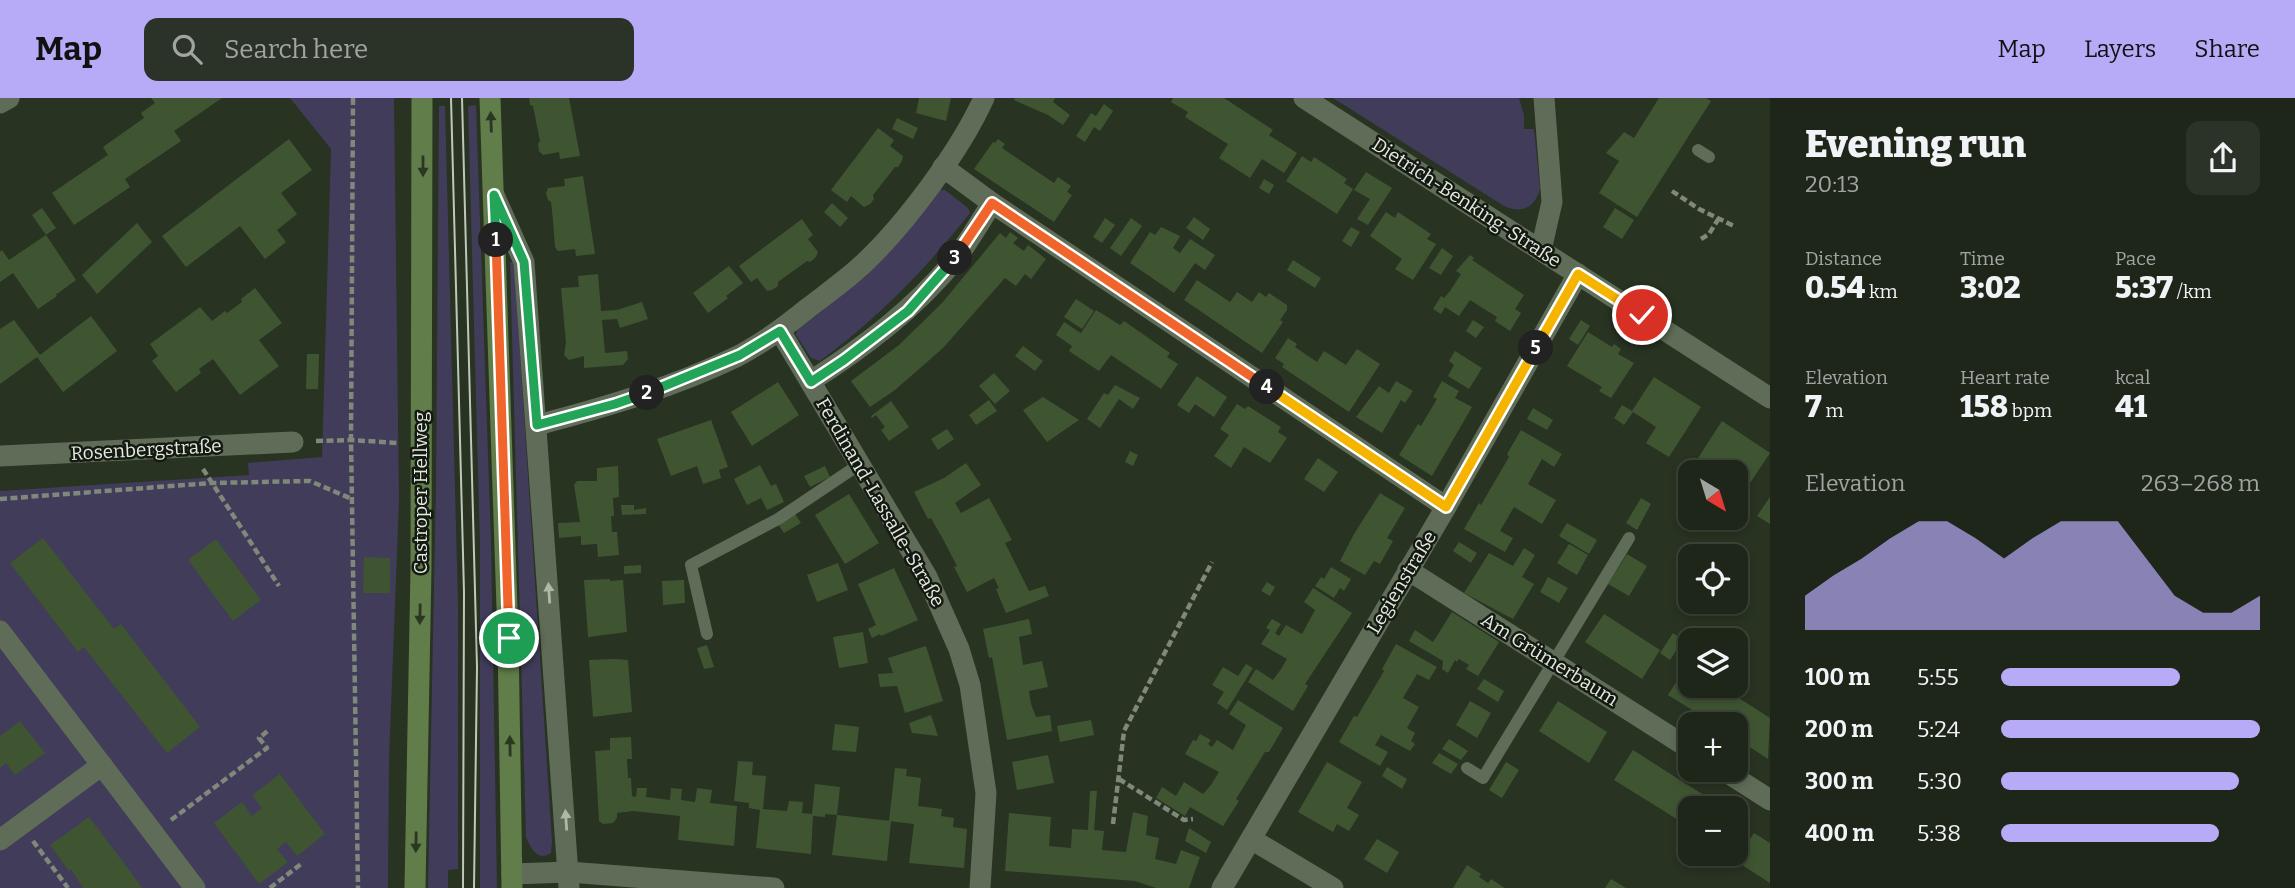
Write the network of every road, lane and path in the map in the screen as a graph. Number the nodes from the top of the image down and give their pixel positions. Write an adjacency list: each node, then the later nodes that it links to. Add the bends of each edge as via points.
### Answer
1 (9, 98): 8 (street)
2 (352, 98): 22 (path)
3 (422, 98): 24 (main road, Castroper Hellweg, one-way to 24)
4 (490, 98): 11 (main road, one-way to 4)
5 (984, 98): 9 (street)
6 (1304, 98): 16 (street, Dietrich-Benking-Straße)
7 (1544, 98): 16 (street, via 1552,202)
8 (0, 103)
9 (943, 167): 12 (street); 18 (street, via 862,265)
10 (1672, 191): 13 (path)
11 (494, 195): 21 (street, via 524,262); 54 (main road, one-way to 11)
12 (992, 203): 19 (street, via 955,259 908,311); 31 (street)
13 (1719, 218): 14 (path); 15 (path)
14 (1736, 227)
15 (1701, 239)
16 (1541, 250): 17 (street, Dietrich-Benking-Straße)
17 (1578, 274): 20 (street, Dietrich-Benking-Straße); 31 (street, Legienstraße)
18 (780, 331): 19 (street, Ferdinand-Lassalle-Straße); 21 (street, via 740,355 678,382)
19 (811, 382): 27 (street, Ferdinand-Lassalle-Straße)
20 (1770, 398)
21 (537, 425): 53 (street, one-way to 21)
22 (351, 440): 23 (path); 24 (path); 30 (path)
23 (293, 442): 25 (street, Rosenbergstraße)
24 (420, 444): 59 (main road, Castroper Hellweg, one-way to 59)
25 (190, 447): 26 (street, Rosenbergstraße); 28 (path)
26 (0, 456)
27 (860, 464): 37 (lane, via 778,519 691,565); 61 (street, Ferdinand-Lassalle-Straße, via 927,577 960,649 986,793)
28 (211, 483): 29 (path); 30 (path, via 310,481); 35 (path)
29 (0, 499)
30 (352, 499): 58 (path)
31 (1446, 507): 34 (street, Legienstraße)
32 (1629, 538): 38 (lane)
33 (1212, 562): 43 (path, via 1124,731)
34 (1408, 570): 38 (street, Am Grümerbaum); 50 (street, Legienstraße)
35 (279, 586)
36 (0, 631): 41 (street)
37 (707, 634)
38 (1553, 661): 40 (street, Am Grümerbaum); 42 (lane, via 1483,778)
39 (270, 729): 49 (path, via 259,738 267,748)
40 (1678, 741)
41 (102, 765): 47 (street); 49 (street)
42 (1467, 768)
43 (1119, 779): 46 (path, via 1184,820); 48 (path)
44 (1742, 782): 45 (street)
45 (1770, 800)
46 (1193, 819)
47 (21, 824): 51 (street); 55 (path)
48 (1113, 824)
49 (154, 833): 56 (street)
50 (1251, 839): 62 (street, Legienstraße); 63 (street)
51 (0, 840)
52 (301, 864): 57 (path)
53 (569, 880): 54 (street); 60 (street)
54 (512, 881)
55 (68, 888)
56 (195, 888)
57 (270, 888)
58 (358, 888)
59 (415, 888)
60 (774, 888)
61 (980, 888)
62 (1222, 888)
63 (1334, 888)

